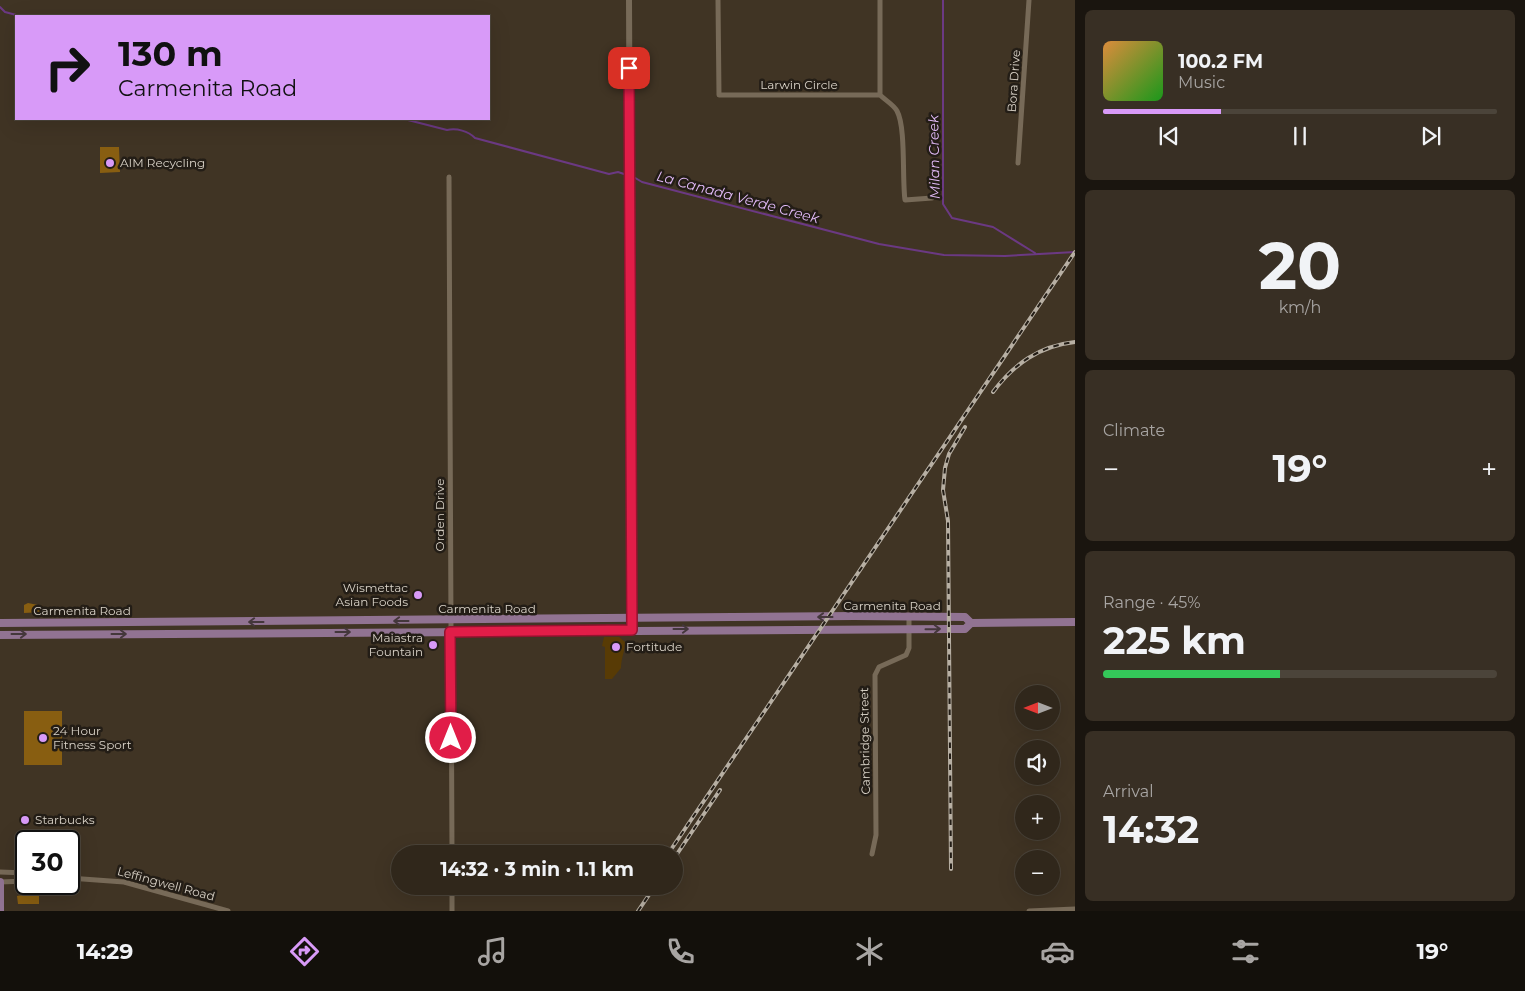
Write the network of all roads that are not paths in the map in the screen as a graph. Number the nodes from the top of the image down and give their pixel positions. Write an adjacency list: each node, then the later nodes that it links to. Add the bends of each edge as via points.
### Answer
1 (628, 0): 10 (street)
2 (718, 0): 5 (street, Larwin Circle, via 718,95)
3 (880, 0): 5 (street)
4 (1029, 0): 6 (street, Bora Drive)
5 (880, 95): 8 (street, via 897,111 905,200)
6 (1018, 163)
7 (449, 177): 11 (street, Orden Drive)
8 (932, 198)
9 (909, 617): 10 (main road, Carmenita Road, one-way to 10); 15 (main road, Carmenita Road, via 965,617); 16 (street, Cambridge Street)
10 (632, 619): 11 (main road, Carmenita Road); 17 (street)
11 (450, 620): 12 (main road, Carmenita Road, one-way to 12); 18 (street, Orden Drive)
12 (305, 621): 14 (main road, Carmenita Road, one-way to 14); 19 (main road)
13 (1075, 622): 15 (main road, Carmenita Road)
14 (0, 623)
15 (971, 623): 16 (main road, Carmenita Road, one-way to 15, via 965,629)
16 (909, 629): 17 (main road, Carmenita Road, one-way to 16); 22 (street, Cambridge Street, via 906,655 879,667 875,675 876,834)
17 (632, 630): 18 (main road, Carmenita Road)
18 (450, 632): 19 (main road, Carmenita Road, one-way to 18); 21 (street, Orden Drive)
19 (304, 633): 20 (main road, Carmenita Road, one-way to 19)
20 (0, 634)
21 (452, 845)
22 (872, 854)
23 (0, 872): 24 (street)
24 (15, 873)
25 (80, 879): 29 (street, Leffingwell Road, via 124,882)
26 (15, 881): 27 (street)
27 (0, 882): 32 (main road)
28 (452, 895): 34 (street)
29 (215, 909): 33 (street, Leffingwell Road)
30 (1075, 909): 31 (street)
31 (1029, 910)
32 (0, 911)
33 (228, 911)
34 (452, 911)

